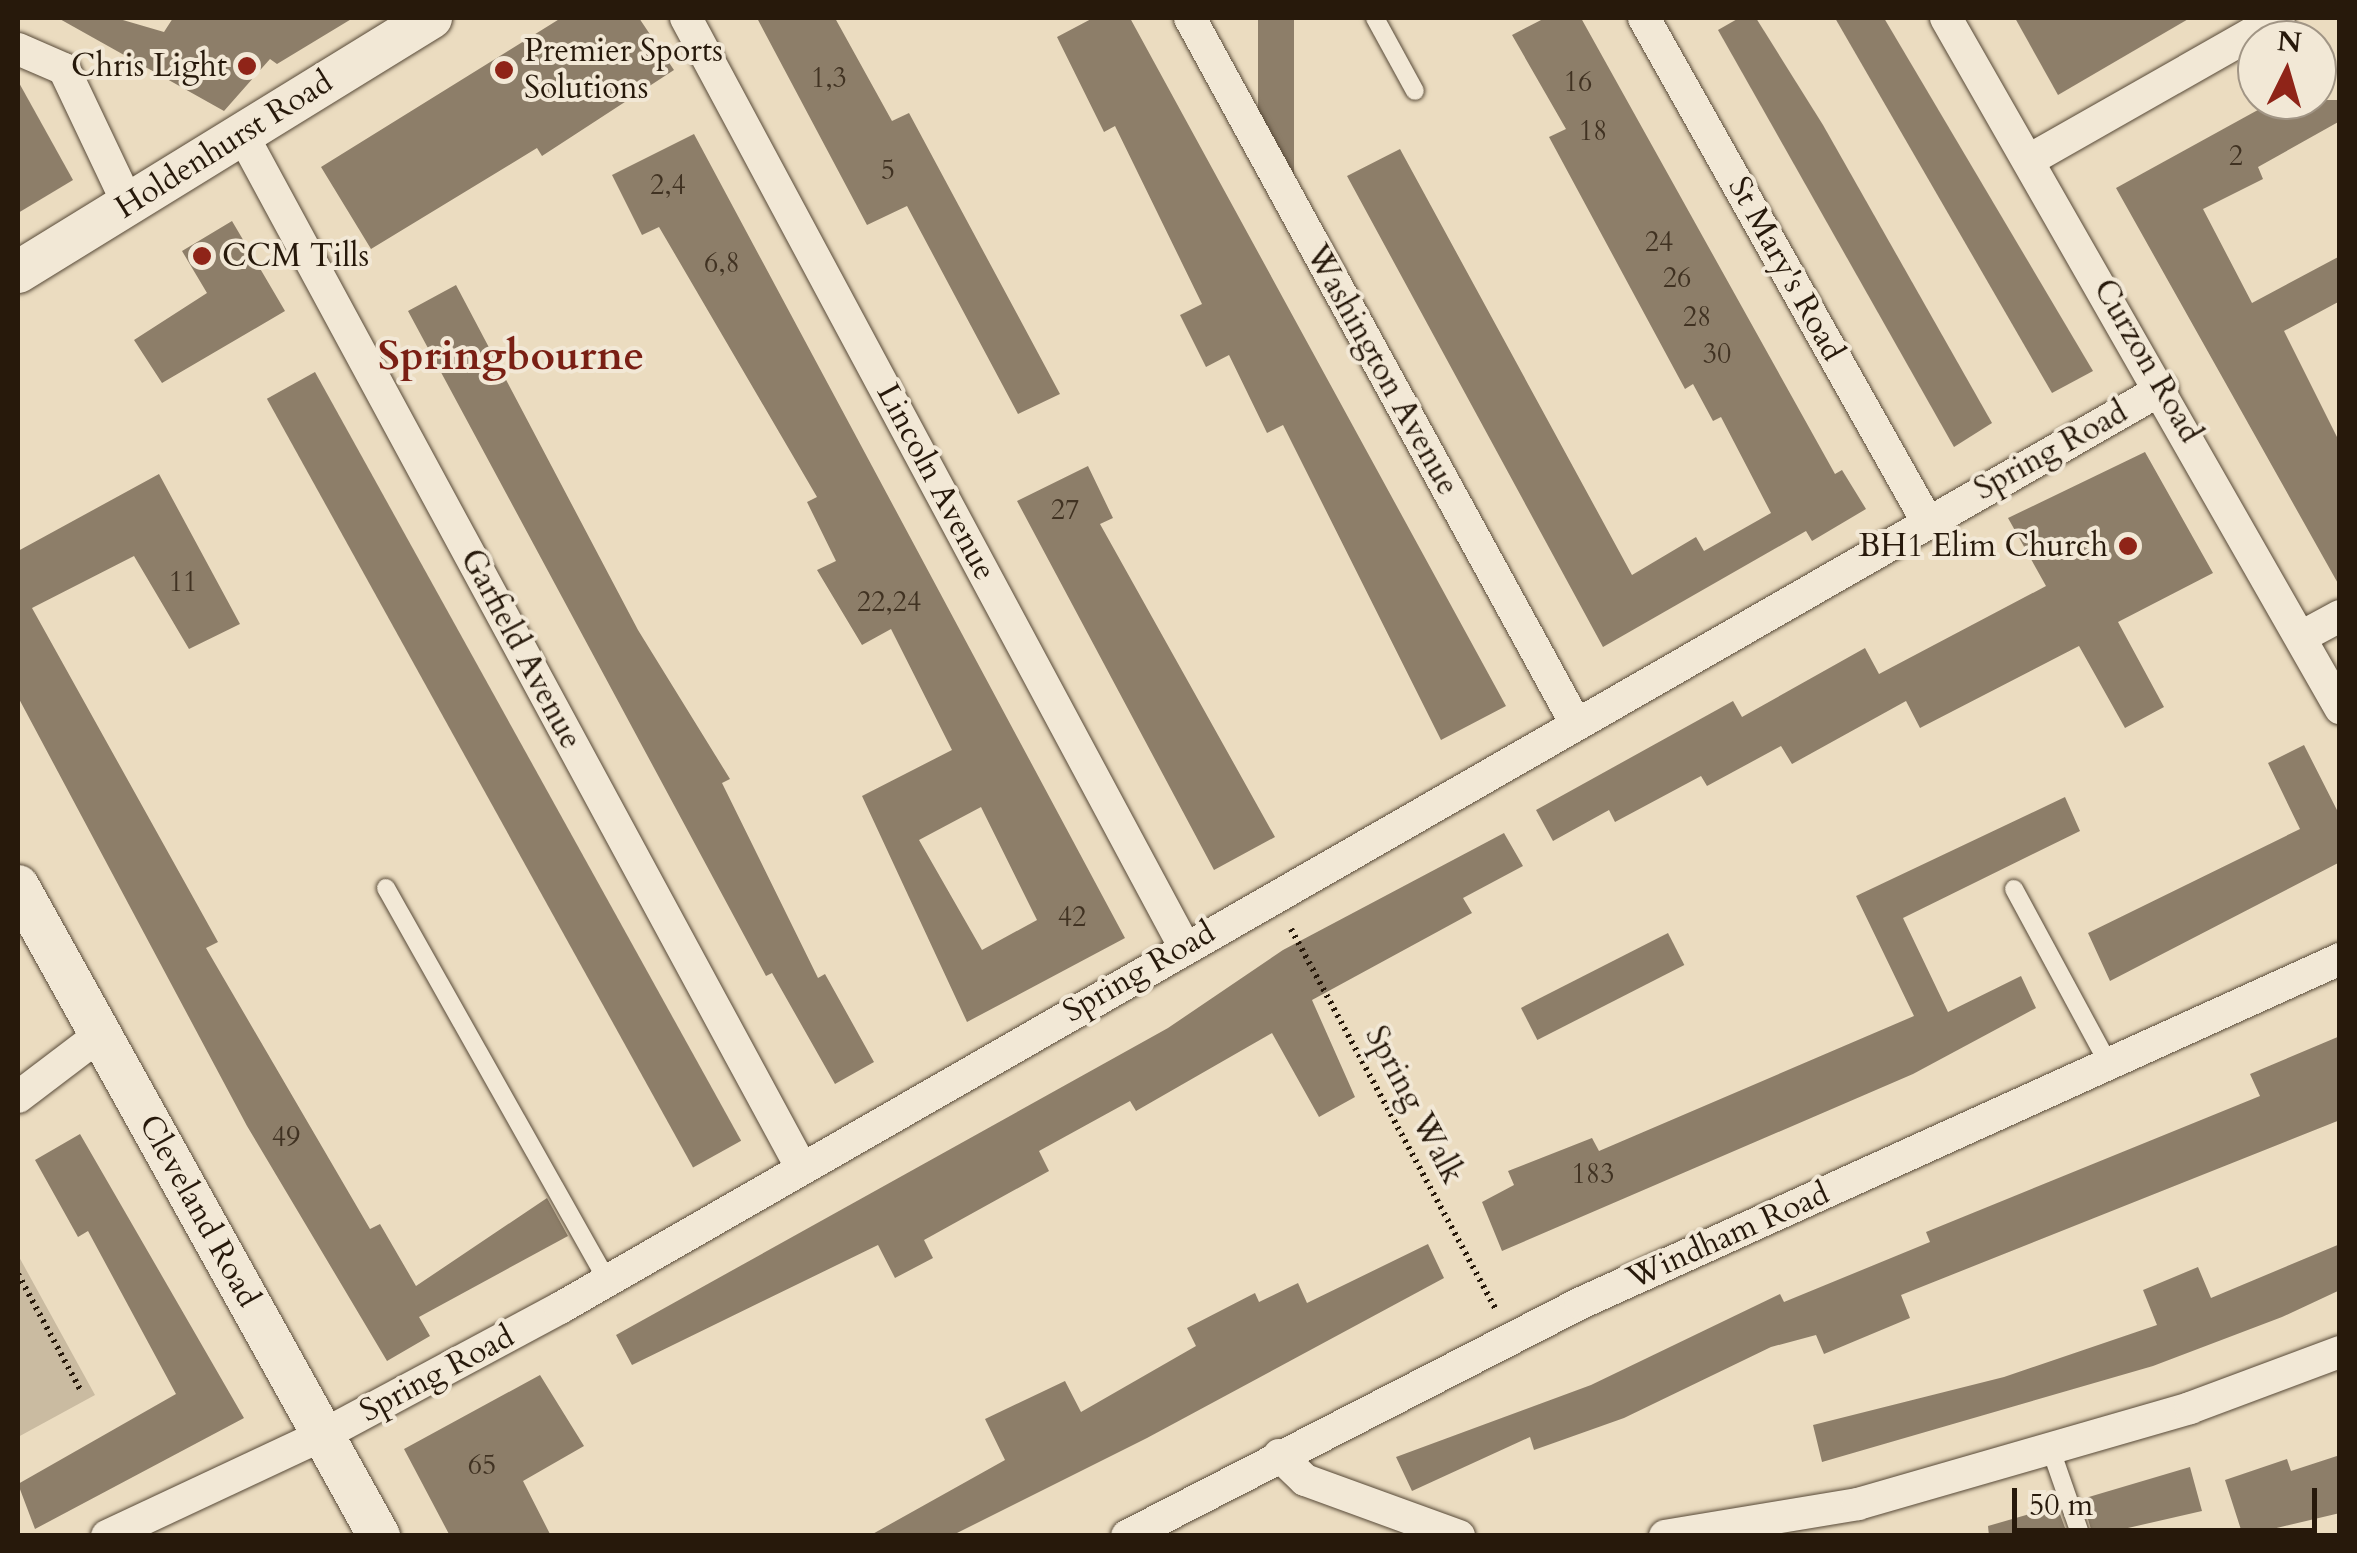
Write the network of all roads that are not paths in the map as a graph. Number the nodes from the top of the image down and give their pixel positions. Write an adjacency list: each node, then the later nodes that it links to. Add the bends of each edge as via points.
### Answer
1 (431, 18): 10 (street, Holdenhurst Road)
2 (686, 18): 23 (street, Lincoln Avenue)
3 (1190, 18): 19 (street, Washington Avenue)
4 (1375, 18): 9 (lane)
5 (1644, 18): 15 (street, St Mary's Road)
6 (1946, 18): 11 (street, Curzon Road)
7 (2279, 18): 11 (street)
8 (18, 49): 12 (street, via 64,69)
9 (1415, 91)
10 (242, 134): 12 (street, Holdenhurst Road); 28 (street, Garfield Avenue)
11 (2032, 159): 14 (street, Curzon Road)
12 (128, 204): 13 (street, Holdenhurst Road)
13 (18, 272)
14 (2162, 389): 15 (street, Spring Road); 17 (street, Curzon Road)
15 (1927, 522): 19 (street, Spring Road)
16 (2340, 616): 17 (street)
17 (2301, 637): 18 (street, Curzon Road)
18 (2340, 708)
19 (1575, 722): 23 (street, Spring Road)
20 (18, 886): 25 (street, Cleveland Road)
21 (386, 888): 29 (lane)
22 (2014, 889): 26 (lane)
23 (1184, 946): 28 (street, Spring Road)
24 (2340, 959): 26 (street, Windham Road)
25 (100, 1034): 27 (street); 31 (street, Cleveland Road)
26 (2108, 1063): 33 (street, Windham Road, via 1510,1338)
27 (18, 1097)
28 (800, 1165): 29 (street, Spring Road)
29 (605, 1276): 31 (street, Spring Road)
30 (2340, 1352): 32 (street)
31 (324, 1435): 34 (street, Spring Road); 35 (street, Cleveland Road)
32 (2051, 1450): 38 (street, via 1858,1504); 39 (lane)
33 (1280, 1454): 36 (street, Windham Road); 37 (street, via 1304,1480)
34 (107, 1536)
35 (379, 1536)
36 (1128, 1536)
37 (1459, 1536)
38 (1665, 1536)
39 (2081, 1536)

